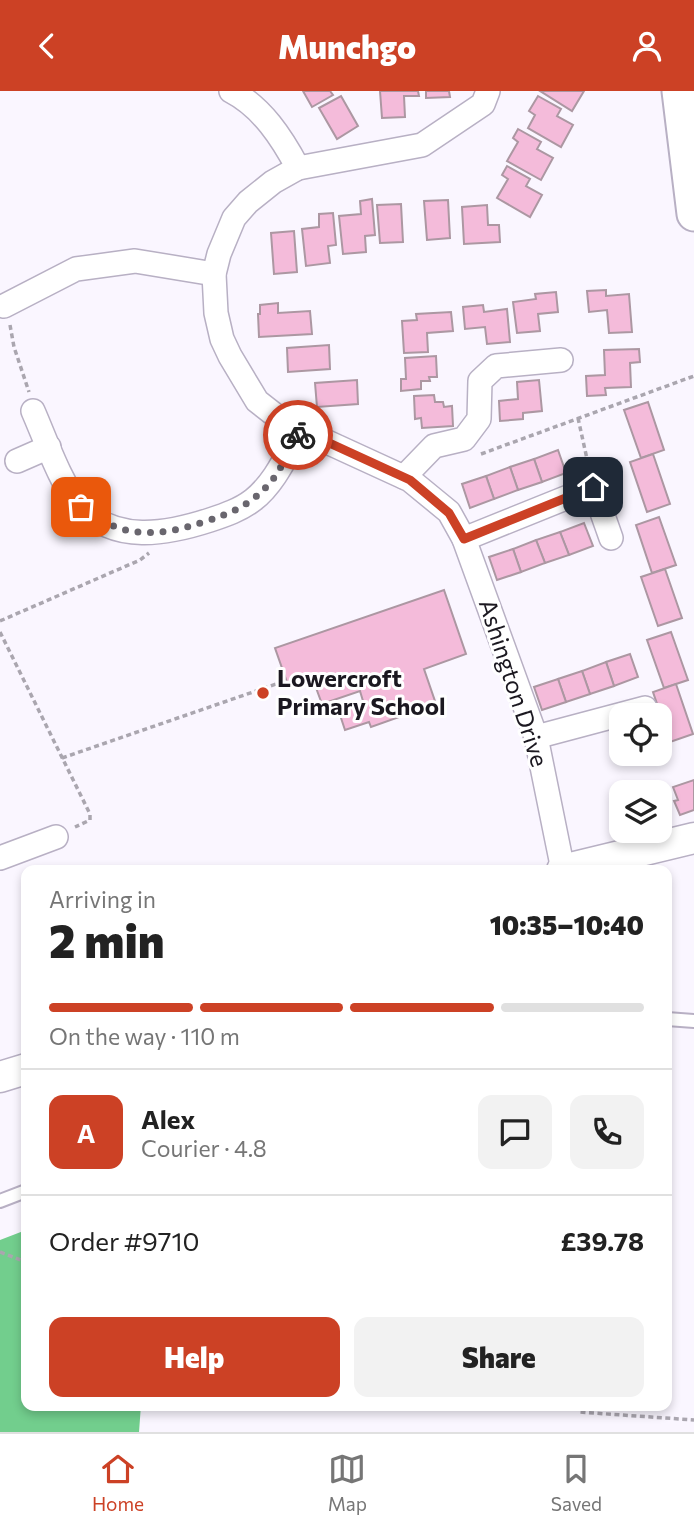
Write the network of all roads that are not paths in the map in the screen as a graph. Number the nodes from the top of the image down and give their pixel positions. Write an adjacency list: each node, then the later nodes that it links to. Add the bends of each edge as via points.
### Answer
1 (231, 91): 4 (street, via 265,118)
2 (488, 91): 4 (street, Ashington Drive, via 483,104 422,145)
3 (679, 91): 5 (main road)
4 (298, 168): 6 (street, Ashington Drive, via 273,181 234,218)
5 (694, 214)
6 (214, 274): 7 (street, via 135,261 76,268); 10 (street, Ashington Drive, via 216,313 230,356 257,401)
7 (5, 309)
8 (561, 359): 13 (street, via 496,366 480,381 479,419 464,439 434,446)
9 (33, 411): 11 (street)
10 (301, 430): 11 (street, via 270,484 253,501 224,516 155,534 110,525 81,507); 13 (street, Ashington Drive)
11 (49, 447): 12 (street)
12 (17, 461)
13 (404, 477): 15 (street, Ashington Drive, via 449,513)
14 (611, 538): 15 (street, via 593,487)
15 (464, 539): 17 (street, Ashington Drive)
16 (609, 718): 17 (street)
17 (536, 737): 21 (street, Ashington Drive)
18 (56, 837): 20 (street)
19 (694, 838): 22 (street)
20 (0, 858)
21 (562, 865)
22 (583, 865)
23 (672, 1019): 24 (lane)
24 (694, 1021)
25 (21, 1071): 26 (street)
26 (0, 1077)
27 (21, 1193): 28 (lane)
28 (0, 1201)

